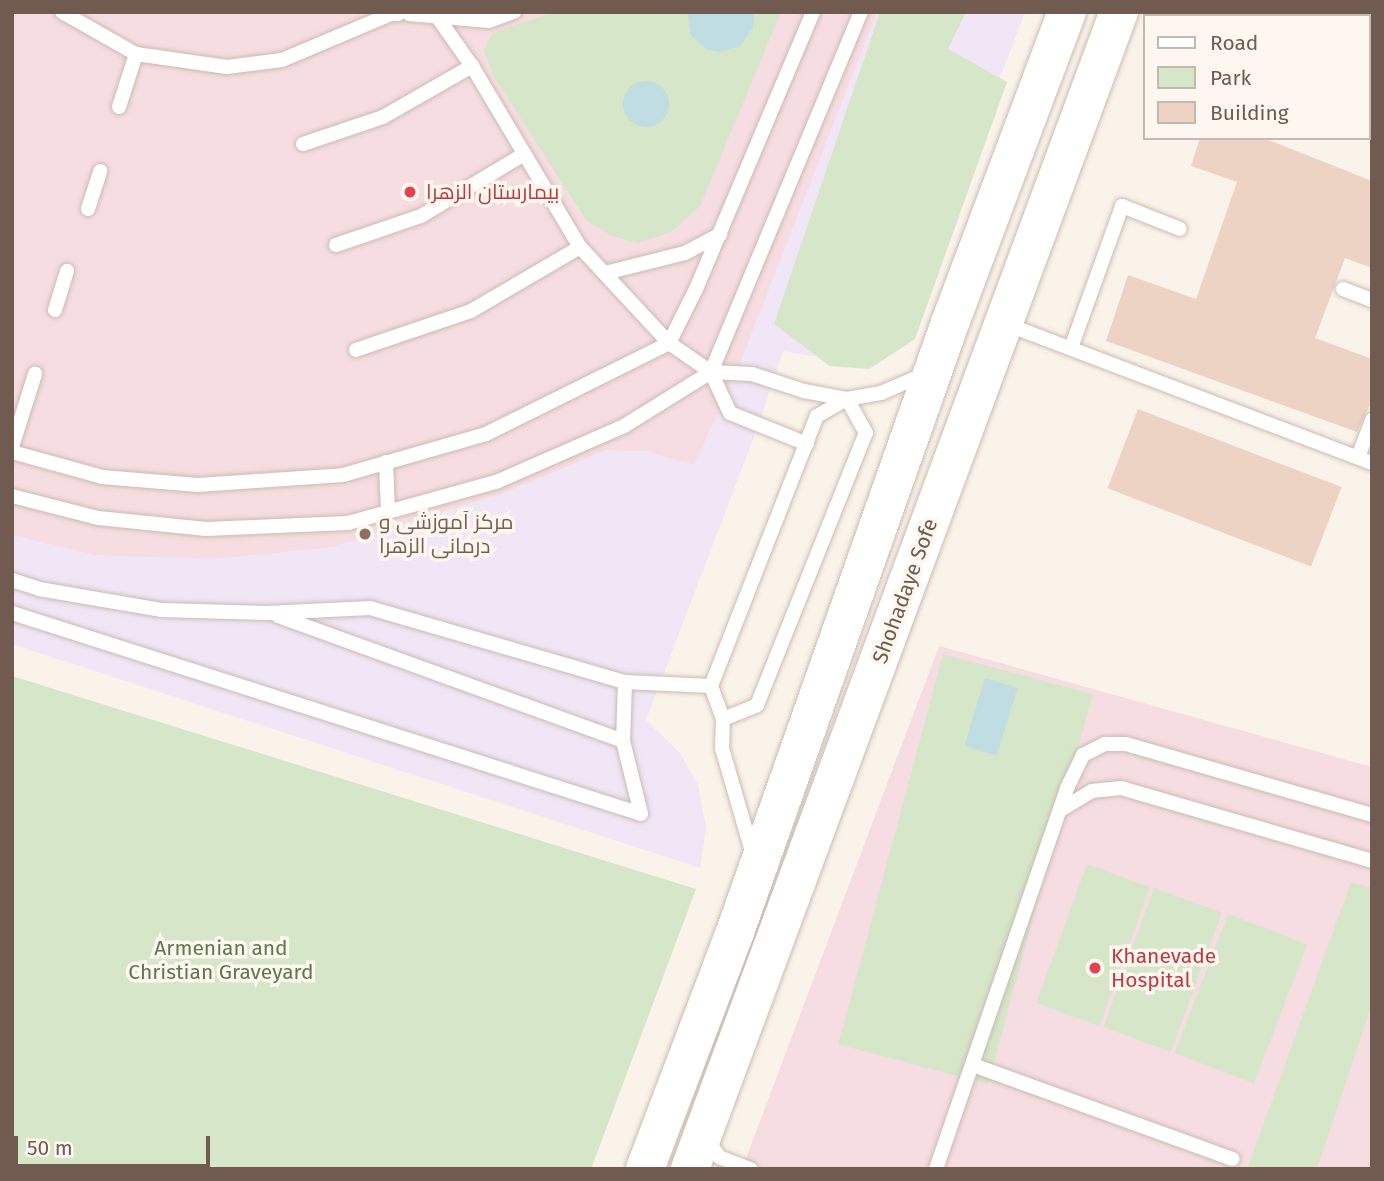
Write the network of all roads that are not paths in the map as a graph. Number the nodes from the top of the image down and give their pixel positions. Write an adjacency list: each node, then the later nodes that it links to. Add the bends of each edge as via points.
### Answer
1 (62, 12): 9 (lane)
2 (514, 12): 7 (lane, via 489,20)
3 (813, 12): 17 (lane)
4 (861, 12): 30 (lane)
5 (1119, 12): 25 (main road, Shohadaye Sofe)
6 (397, 13): 7 (lane); 9 (lane, via 282,60 227,67)
7 (439, 14): 10 (lane)
8 (1064, 15): 29 (main road)
9 (136, 54): 11 (lane)
10 (472, 66): 12 (lane, via 383,117); 13 (lane)
11 (119, 107)
12 (303, 144)
13 (524, 154): 18 (lane, via 421,216); 19 (lane)
14 (100, 172): 15 (lane)
15 (88, 209)
16 (1180, 229): 27 (lane, via 1122,206)
17 (720, 234): 21 (lane, via 685,253); 26 (lane)
18 (336, 245)
19 (580, 247): 21 (lane); 28 (lane, via 471,311)
20 (67, 271): 24 (lane)
21 (605, 273): 26 (lane)
22 (1343, 289): 23 (lane)
23 (1372, 300)
24 (55, 310)
25 (1004, 323): 27 (lane); 53 (main road, Shohadaye Sofe)
26 (669, 343): 30 (lane); 38 (lane, via 486,434)
27 (1070, 348): 37 (lane)
28 (356, 350)
29 (933, 370): 32 (lane, via 881,393); 51 (main road)
30 (711, 372): 32 (lane, via 752,374); 34 (lane, via 730,413); 40 (lane, via 624,426 496,482)
31 (35, 374): 35 (lane)
32 (847, 399): 34 (lane, via 817,416); 46 (lane, via 866,433 757,705)
33 (1372, 420): 37 (lane)
34 (807, 444): 45 (lane)
35 (12, 447)
36 (12, 453): 38 (lane, via 102,477 198,485 343,475)
37 (1365, 460)
38 (386, 462): 40 (lane)
39 (12, 496): 40 (lane, via 98,518 206,529 348,523)
40 (388, 512)
41 (12, 580): 43 (lane, via 38,589 162,610)
42 (12, 613): 47 (lane, via 641,814)
43 (271, 613): 44 (lane, via 370,608); 47 (lane)
44 (625, 682): 45 (lane); 47 (lane)
45 (711, 686): 46 (lane)
46 (723, 719): 51 (lane, via 722,748)
47 (623, 741)
48 (1062, 809): 49 (lane, via 1083,755 1116,743); 50 (lane, via 1092,791 1121,788); 52 (lane)
49 (1372, 815)
50 (1372, 861)
51 (757, 870): 55 (main road)
52 (973, 1065): 54 (lane); 58 (lane)
53 (705, 1130): 56 (main road, Shohadaye Sofe); 57 (lane, via 719,1157)
54 (1232, 1159)
55 (645, 1169)
56 (690, 1169)
57 (751, 1169)
58 (936, 1169)

